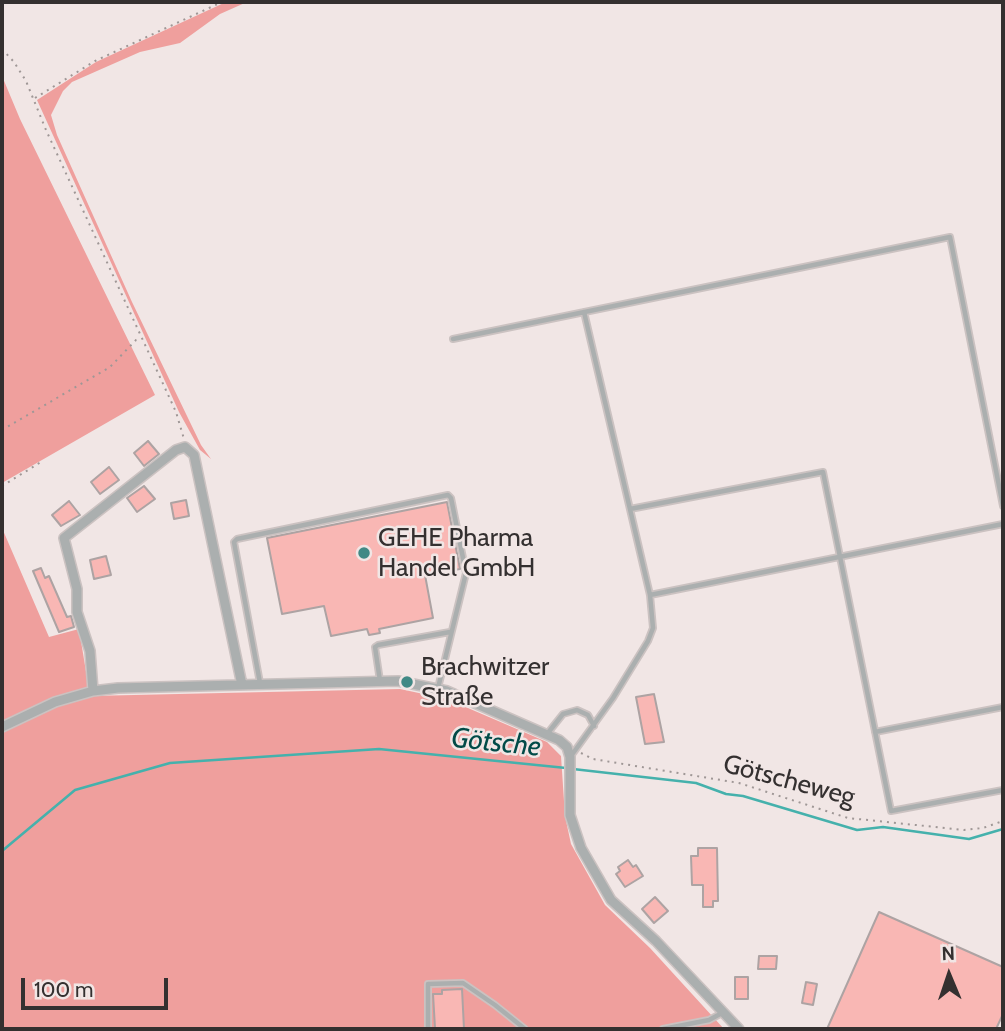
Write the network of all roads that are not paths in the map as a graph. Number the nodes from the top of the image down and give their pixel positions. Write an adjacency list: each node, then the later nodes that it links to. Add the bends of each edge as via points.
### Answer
1 (584, 312): 2 (lane); 3 (lane, via 950,237); 4 (lane)
2 (453, 339)
3 (1003, 506)
4 (630, 509): 6 (lane, via 823,471); 7 (lane)
5 (1003, 524): 6 (lane)
6 (840, 557): 7 (lane); 17 (lane)
7 (650, 595): 15 (lane, via 653,628 649,640)
8 (450, 632): 9 (lane, via 375,647); 10 (lane, via 466,565 448,495 237,539); 12 (lane)
9 (380, 681): 10 (street); 12 (street)
10 (260, 684): 11 (street)
11 (242, 685): 13 (street); 13 (street, via 194,455 185,447 64,538 77,589 77,612 90,651)
12 (438, 688): 18 (street)
13 (93, 691): 16 (street, via 55,702)
14 (1003, 707): 17 (lane)
15 (594, 726): 18 (lane, via 588,715 576,710 563,713); 19 (lane)
16 (2, 727)
17 (875, 732): 20 (lane, via 891,811)
18 (547, 734): 19 (street)
19 (573, 754): 21 (street, via 570,815 581,848 611,900)
20 (1003, 790)
21 (724, 1012): 24 (lane, via 709,1020); 25 (street)
22 (428, 1029): 23 (lane, via 429,984 463,983)
23 (525, 1029)
24 (663, 1029)
25 (739, 1029)

